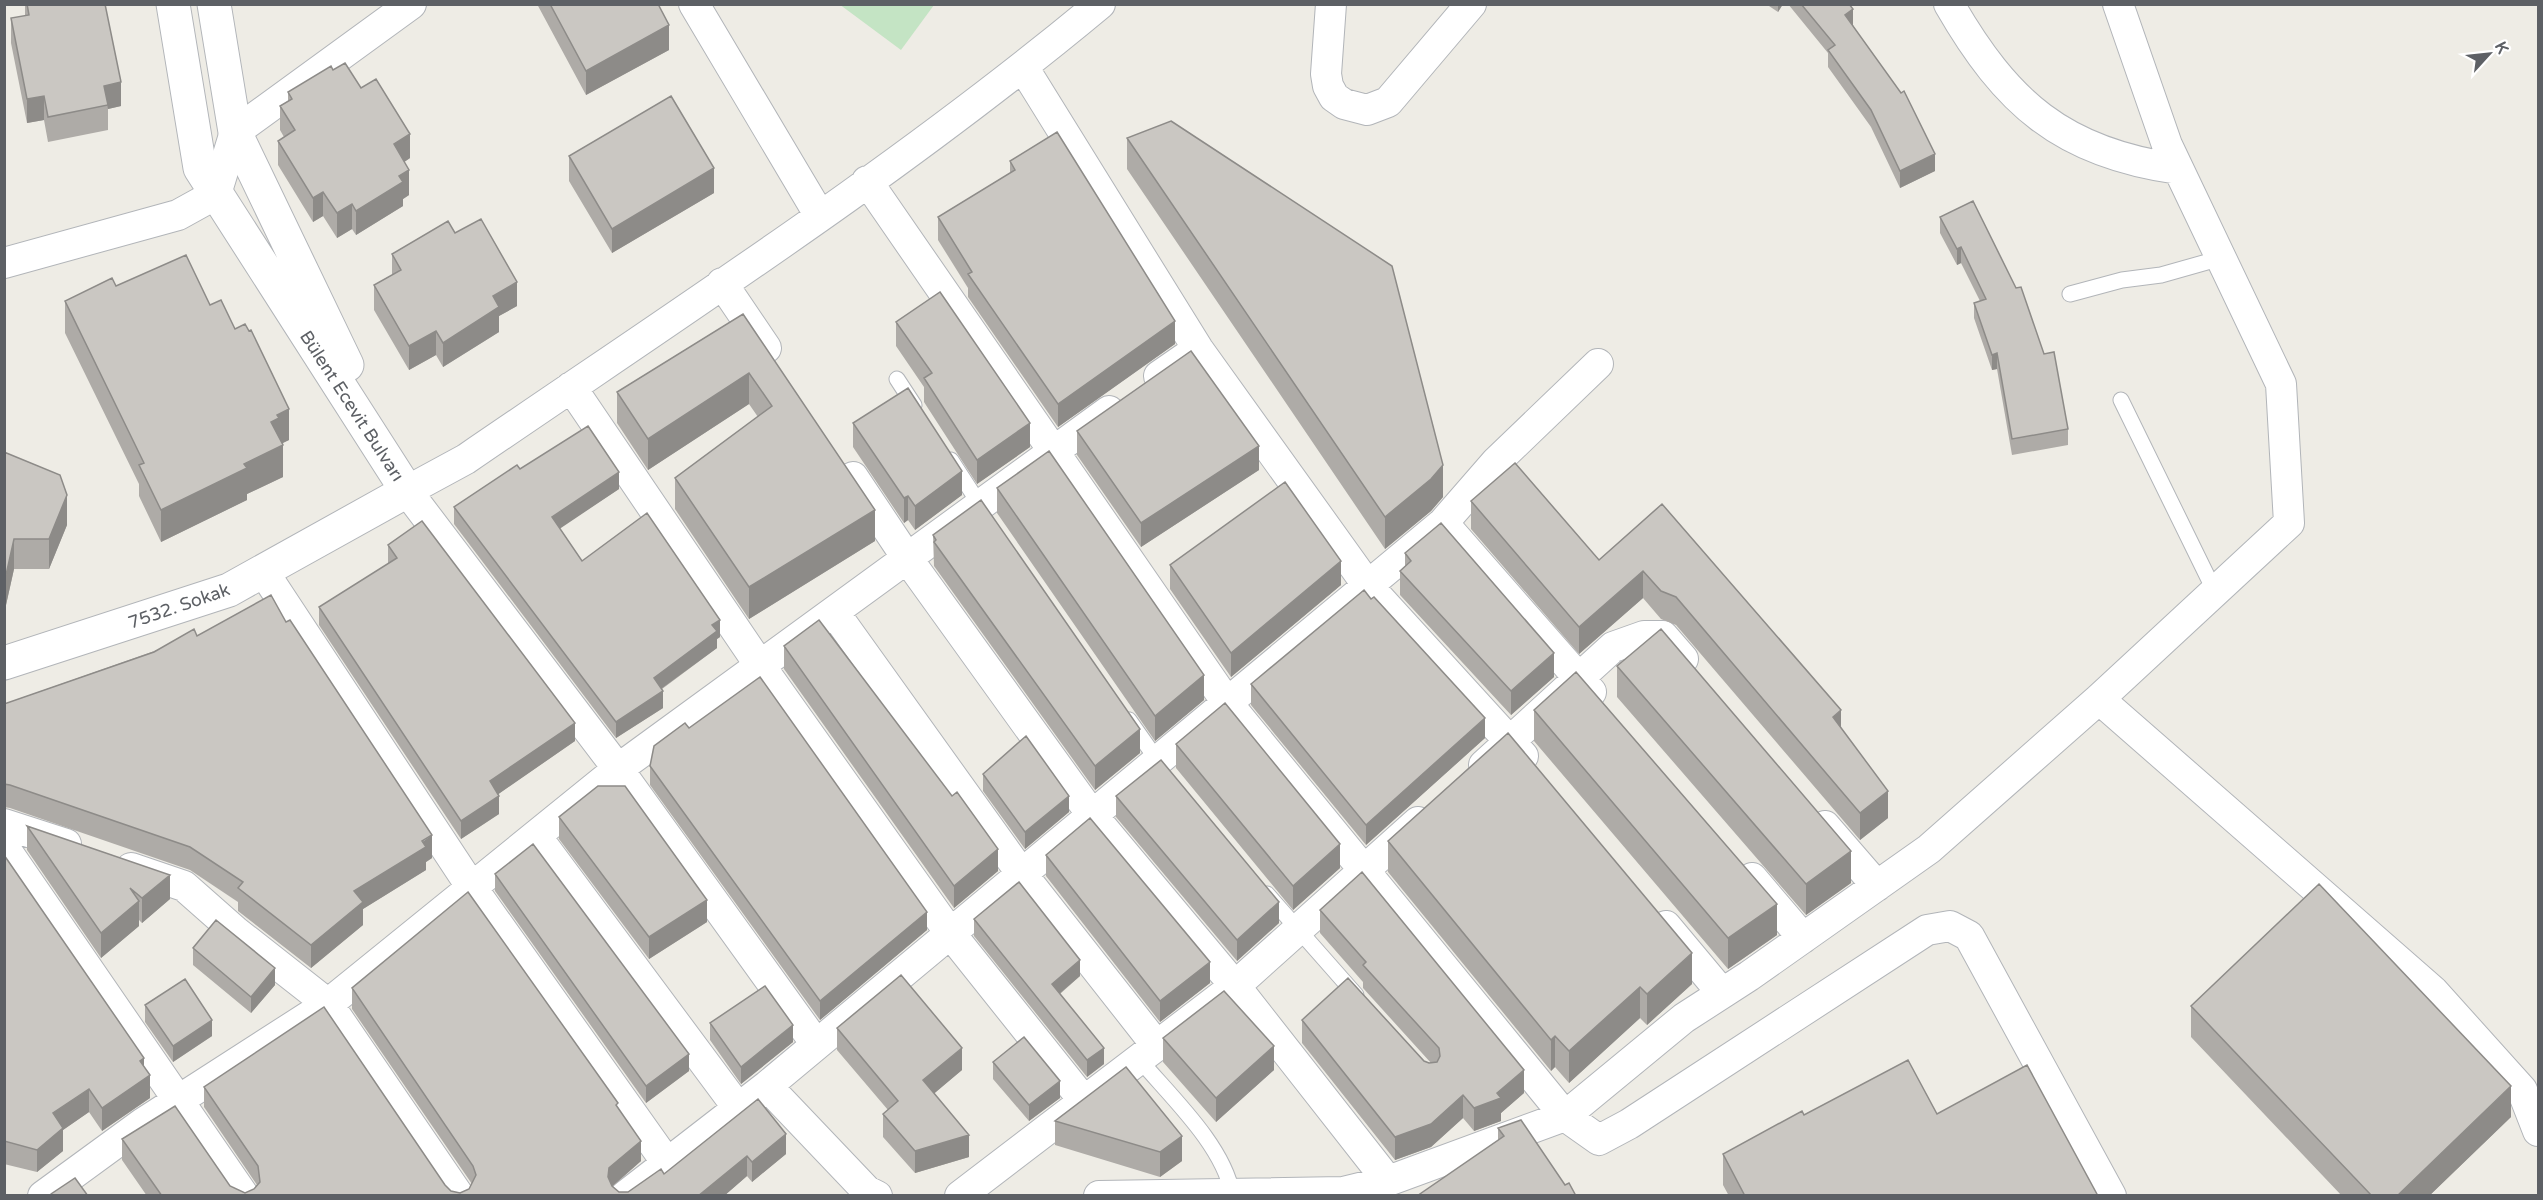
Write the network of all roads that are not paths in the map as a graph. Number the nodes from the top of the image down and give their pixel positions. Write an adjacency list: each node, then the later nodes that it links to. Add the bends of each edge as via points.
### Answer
1 (172, 4): 14 (street, Bülent Ecevit Bulvarı, via 200,168)
2 (214, 4): 11 (street, Bülent Ecevit Bulvarı)
3 (411, 4): 11 (street)
4 (694, 4): 15 (street)
5 (1331, 4): 6 (street, via 1328,86 1344,105 1367,110 1388,102)
6 (1471, 4)
7 (1949, 4): 12 (street, via 1992,72 2032,111 2080,142 2145,164)
8 (2118, 4): 12 (street)
9 (1088, 8): 10 (street)
10 (1023, 67): 13 (street); 20 (street)
11 (235, 132): 14 (street); 30 (street, Bülent Ecevit Bulvarı)
12 (2178, 168): 16 (street)
13 (867, 181): 15 (street); 29 (street)
14 (216, 194): 17 (street, via 178,215); 30 (street, Bülent Ecevit Bulvarı)
15 (820, 216): 18 (street)
16 (2222, 258): 19 (lane); 36 (street, via 2281,384 2289,523)
17 (4, 263)
18 (722, 283): 22 (street); 24 (street)
19 (2070, 294)
20 (1198, 349): 29 (street); 35 (street)
21 (1598, 364): 32 (street, via 1496,462)
22 (781, 371)
23 (897, 379): 26 (lane)
24 (571, 387): 30 (street, via 466,459); 39 (street)
25 (2121, 400): 36 (lane)
26 (922, 417)
27 (941, 446): 31 (lane)
28 (834, 450): 33 (street)
29 (1053, 450): 31 (street); 44 (street)
30 (407, 491): 34 (street, 7532. Sokak); 47 (street)
31 (986, 513): 33 (street)
32 (1443, 523): 35 (street); 40 (street)
33 (907, 558): 37 (street); 51 (street)
34 (263, 571): 38 (street, 7532. Sokak, via 229,590); 60 (street)
35 (1368, 586): 44 (street); 46 (street)
36 (2215, 592): 42 (street)
37 (834, 612): 39 (street); 57 (street)
38 (4, 663)
39 (761, 667): 47 (street); 63 (street)
40 (1579, 678): 41 (street, via 1612,647 1653,635 1663,636); 45 (street); 46 (street)
41 (1701, 681)
42 (2099, 699): 59 (street, via 1929,849); 76 (street, via 2433,991 2522,1090)
43 (1118, 704): 48 (lane)
44 (1228, 704): 48 (street); 56 (street)
45 (1610, 714)
46 (1511, 741): 49 (street); 56 (street)
47 (618, 769): 53 (street); 69 (street)
48 (1165, 770): 51 (street)
49 (1541, 777)
50 (1808, 806): 59 (street)
51 (1092, 815): 57 (street); 65 (street)
52 (4, 824): 67 (street, via 184,886 235,932)
53 (536, 836): 60 (street); 74 (street)
54 (4, 847): 72 (street)
55 (1734, 857): 64 (street)
56 (1365, 868): 62 (street); 75 (street)
57 (1022, 873): 63 (street); 70 (street)
58 (1260, 886): 62 (lane)
59 (1877, 886): 64 (street)
60 (472, 888): 67 (street); 77 (street)
61 (1647, 903): 66 (street)
62 (1297, 930): 65 (street); 68 (lane)
63 (950, 933): 69 (street); 73 (street)
64 (1803, 938): 66 (street)
65 (1235, 986): 70 (street); 78 (street)
66 (1722, 993): 75 (street, via 1684,1018)
67 (328, 1004): 72 (street); 83 (street)
68 (1368, 1008)
69 (816, 1044): 71 (street)
70 (1148, 1052): 73 (street); 79 (lane, via 1215,1152 1228,1174)
71 (767, 1086): 74 (street); 85 (street, via 867,1191)
72 (177, 1101): 81 (street); 82 (street)
73 (1084, 1101): 86 (street)
74 (738, 1108): 77 (street)
75 (1565, 1116): 78 (street); 88 (street, via 1599,1140 1629,1125 1927,930 1950,926 1969,936)
76 (2538, 1131)
77 (667, 1163): 84 (street)
78 (1388, 1181): 80 (street, via 1343,1192)
79 (1232, 1193): 80 (street); 87 (street)
80 (1302, 1194)
81 (43, 1196)
82 (244, 1196)
83 (459, 1196)
84 (625, 1196)
85 (877, 1196)
86 (960, 1196)
87 (1099, 1196)
88 (2111, 1196)

